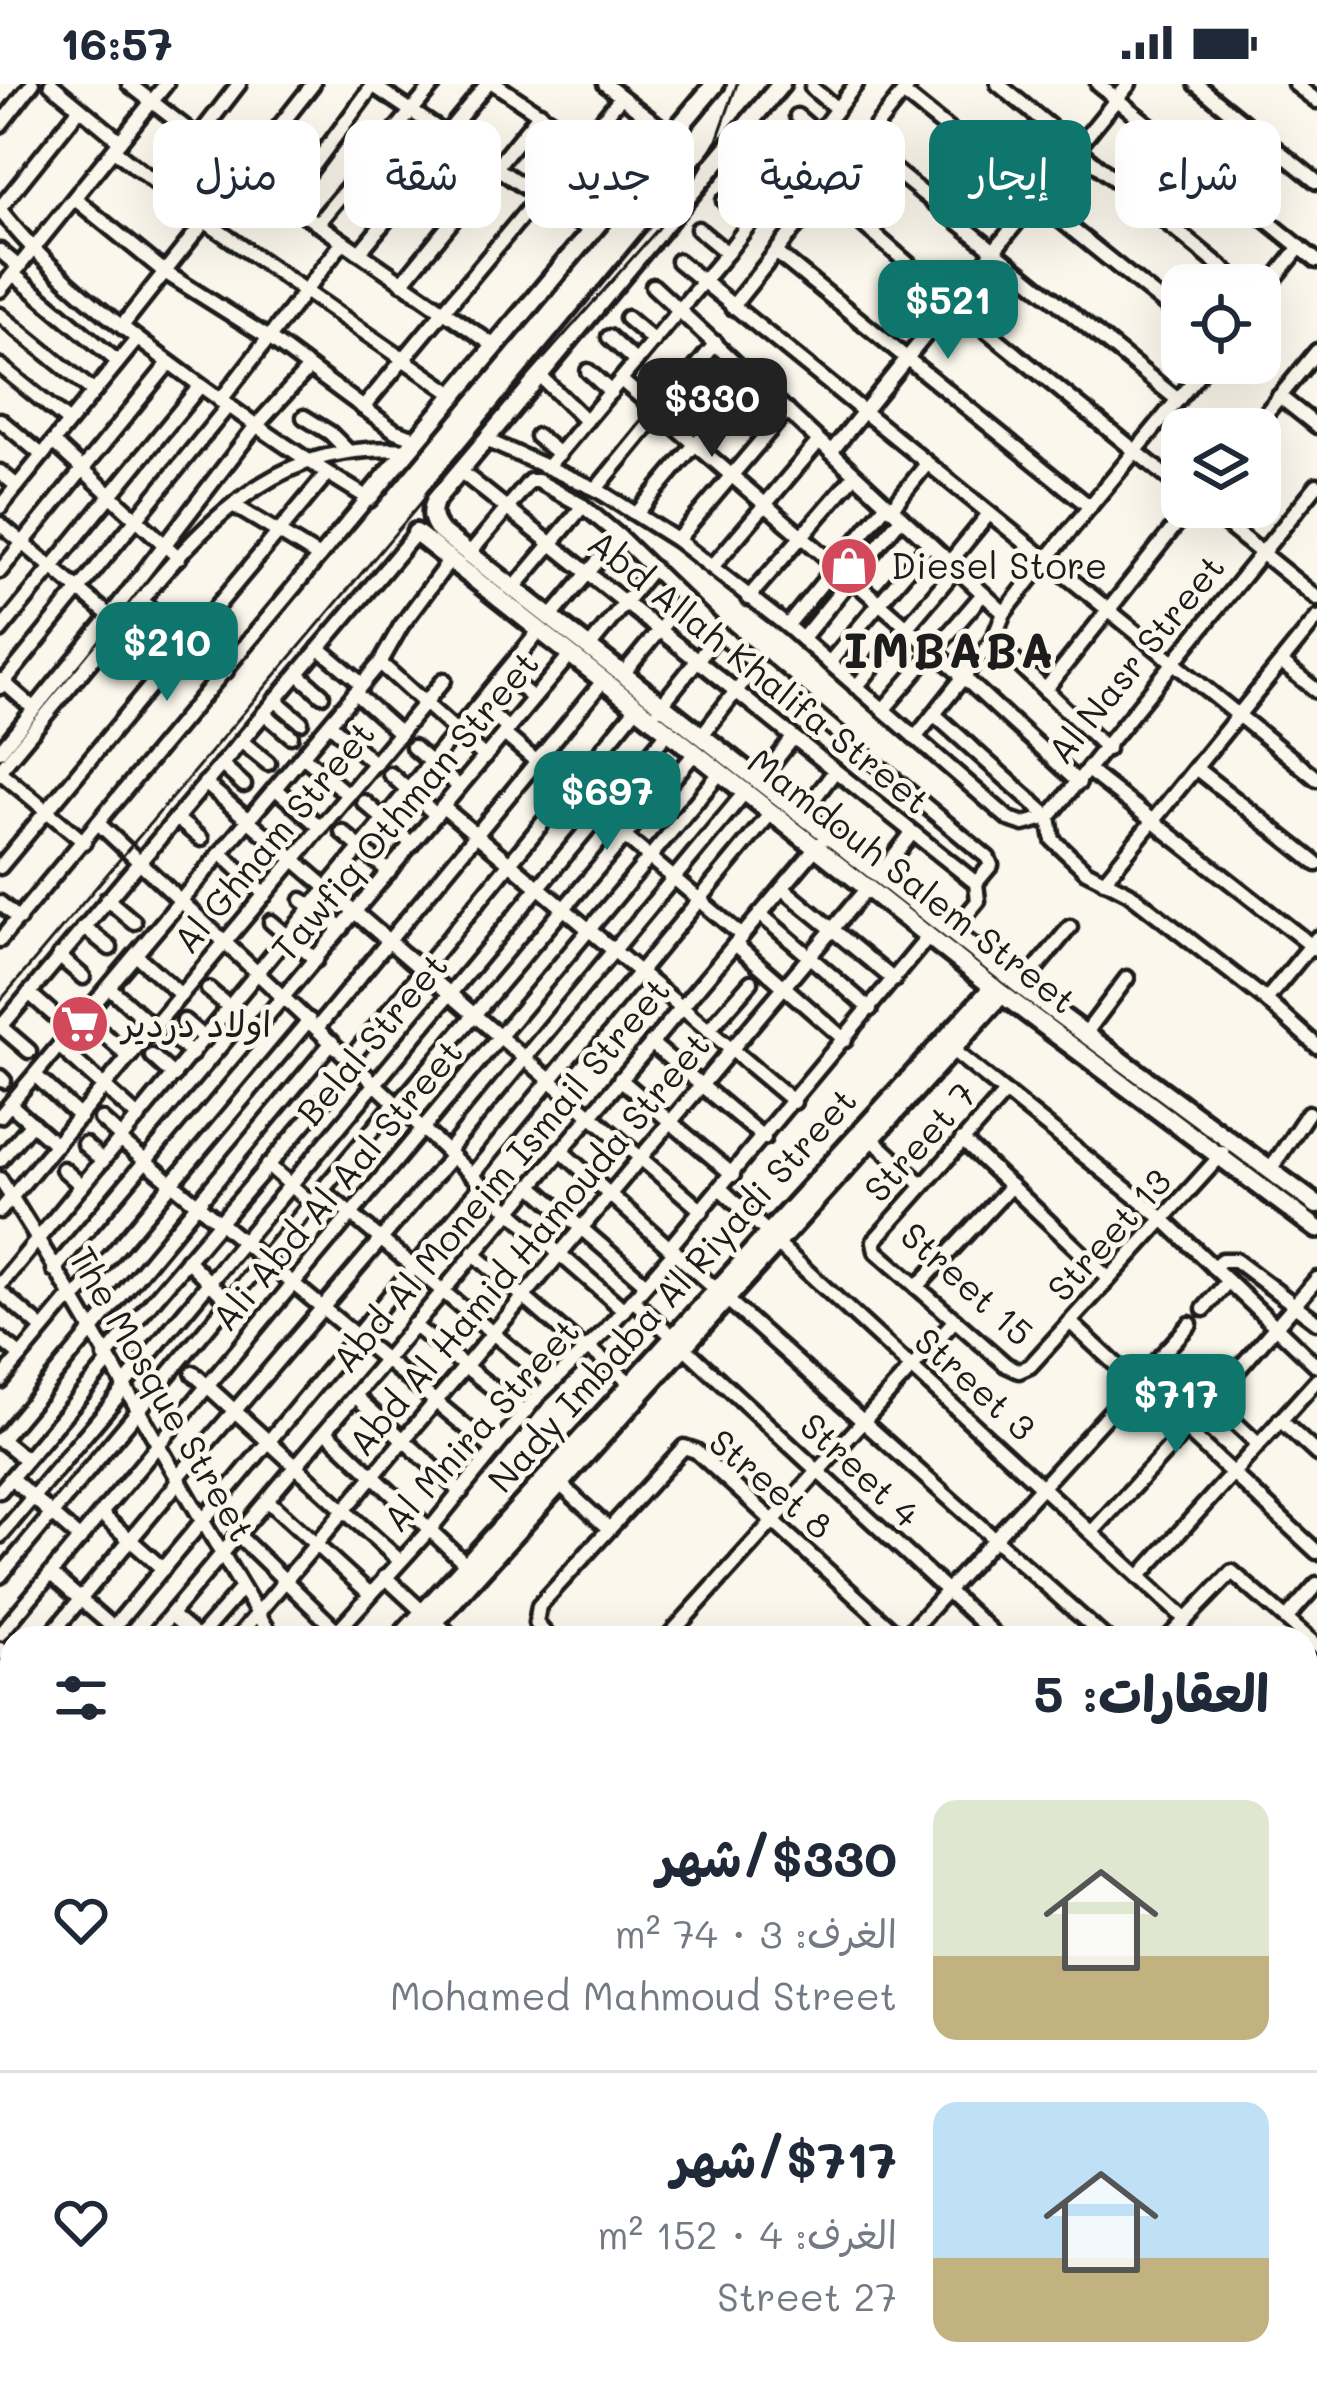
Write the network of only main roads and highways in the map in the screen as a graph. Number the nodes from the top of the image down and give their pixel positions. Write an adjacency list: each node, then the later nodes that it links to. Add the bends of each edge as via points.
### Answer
1 (781, 84): 5 (main road, Mamdouh Salem Street, via 431,510 440,531 514,588)
2 (706, 87): 3 (main road)
3 (368, 498)
4 (416, 533): 5 (main road, Mamdouh Salem Street)
5 (545, 624): 6 (main road, Mamdouh Salem Street, via 570,655); 6 (main road, Mamdouh Salem Street, via 623,674)
6 (650, 710): 7 (main road, Mamdouh Salem Street); 7 (main road, Mamdouh Salem Street, via 668,732)
7 (698, 744): 8 (main road, Mamdouh Salem Street, via 745,793); 10 (main road, Mamdouh Salem Street, via 829,833 1085,1034)
8 (998, 990): 9 (main road, Nady Imbaba Al Riyadi Street); 10 (main road, Mamdouh Salem Street)
9 (947, 1045): 13 (main road, Nady Imbaba Al Riyadi Street); 13 (main road, Nady Imbaba Al Riyadi Street, via 871,1138)
10 (1095, 1053): 11 (main road, Mamdouh Salem Street); 12 (main road, Mamdouh Salem Street)
11 (1317, 1204)
12 (1317, 1228)
13 (772, 1238): 14 (main road, Nady Imbaba Al Riyadi Street)
14 (677, 1342): 15 (main road, Nady Imbaba Al Riyadi Street, via 559,1483); 15 (main road, Nady Imbaba Al Riyadi Street, via 629,1382)
15 (429, 1617): 16 (main road, Nady Imbaba Al Riyadi Street); 17 (main road, Nady Imbaba Al Riyadi Street)
16 (417, 1626)
17 (425, 1626)

